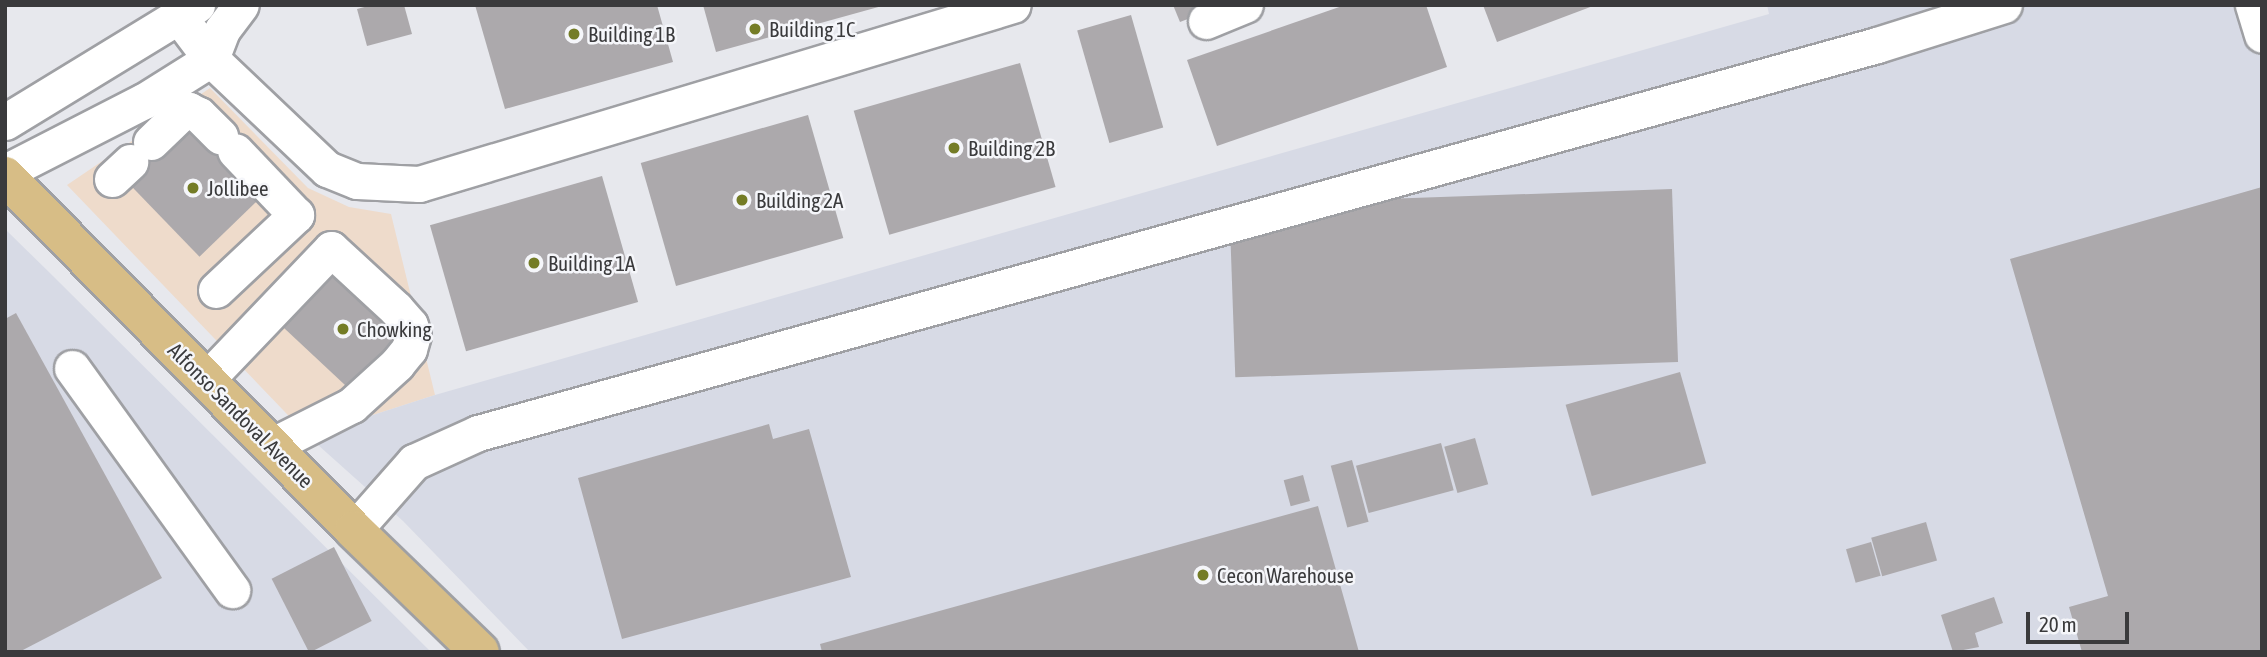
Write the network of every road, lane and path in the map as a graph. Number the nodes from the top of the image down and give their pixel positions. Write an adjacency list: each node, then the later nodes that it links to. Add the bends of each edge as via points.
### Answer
1 (241, 5): 7 (lane, via 222,30)
2 (1013, 5): 7 (lane, via 419,184 357,181 327,169)
3 (1245, 5): 6 (lane)
4 (2004, 5): 15 (lane, via 1877,46 478,433 414,462)
5 (189, 12): 7 (lane); 8 (lane)
6 (1206, 21)
7 (211, 59): 10 (lane, via 144,101)
8 (5, 122)
9 (131, 161): 11 (lane, via 189,110 228,143 296,215)
10 (5, 174): 13 (main road, Alfonso Sandoval Avenue)
11 (216, 290)
12 (72, 368): 16 (lane)
13 (206, 380): 14 (main road, Alfonso Sandoval Avenue); 14 (lane, via 331,249 396,309 413,335 397,364 352,405)
14 (271, 446): 15 (main road, Alfonso Sandoval Avenue)
15 (354, 530): 17 (main road, Alfonso Sandoval Avenue)
16 (232, 590)
17 (480, 652)

